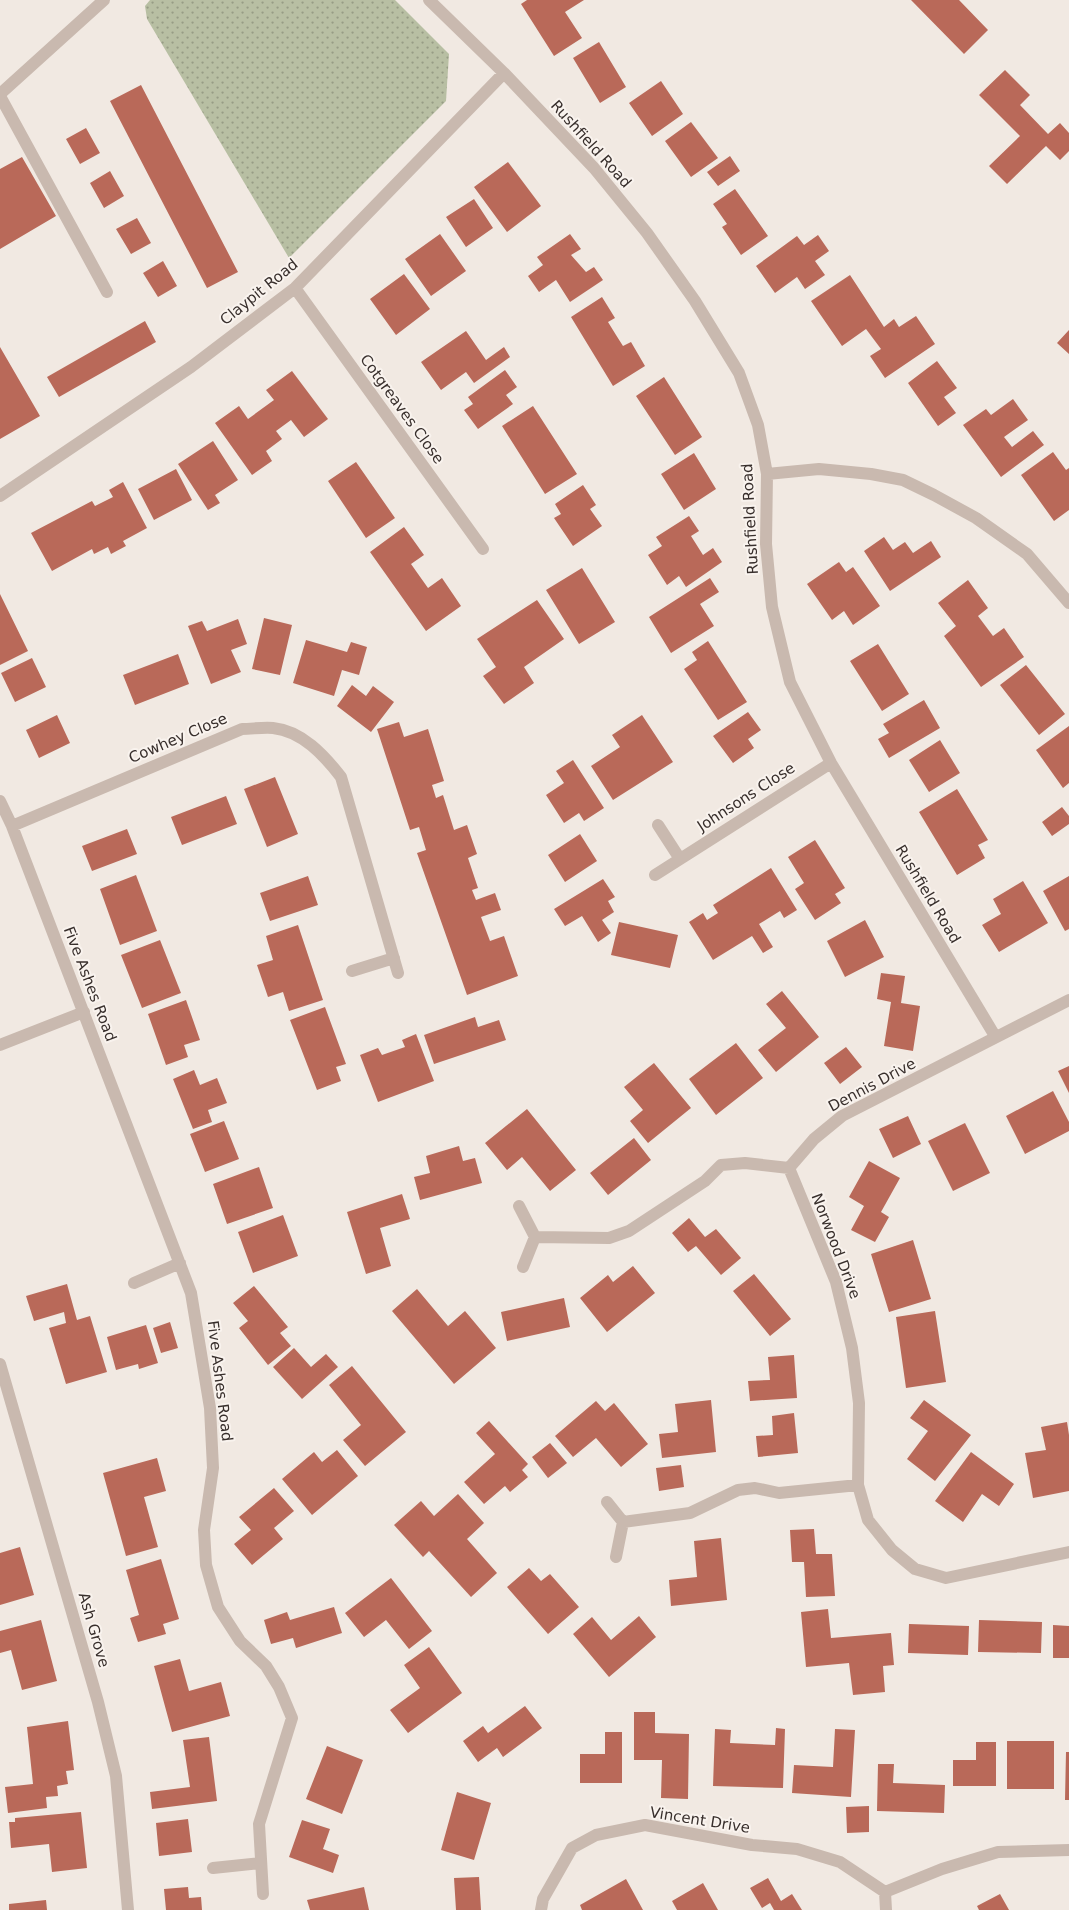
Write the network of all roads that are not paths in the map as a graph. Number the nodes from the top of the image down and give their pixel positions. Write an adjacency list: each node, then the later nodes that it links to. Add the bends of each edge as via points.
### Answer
1 (104, 0): 4 (street)
2 (429, 0): 3 (street, Rushfield Road)
3 (504, 73): 5 (street, Claypit Road); 7 (street, Rushfield Road, via 594,168 647,232 696,301 739,373 758,425)
4 (0, 95): 6 (street)
5 (295, 288): 8 (street, Claypit Road, via 191,367); 9 (street, Cotgreaves Close)
6 (107, 292)
7 (767, 474): 10 (street, via 819,469 902,480 976,518 1026,554); 11 (street, Rushfield Road, via 766,544 772,607 790,682)
8 (0, 496)
9 (483, 549)
10 (1069, 603)
11 (830, 763): 15 (street, Johnsons Close); 22 (street, Rushfield Road)
12 (0, 802): 14 (street, Five Ashes Road)
13 (658, 825): 15 (street)
14 (12, 826): 17 (street, Cowhey Close, via 242,729 274,728 298,736 325,756 341,777); 21 (street, Five Ashes Road)
15 (680, 859): 16 (street, Johnsons Close)
16 (655, 874)
17 (394, 958): 18 (street); 19 (street, Cowhey Close)
18 (352, 971)
19 (398, 973)
20 (1069, 1000): 22 (street, Dennis Drive)
21 (84, 1012): 23 (street); 27 (street, Five Ashes Road)
22 (995, 1036): 24 (street, Dennis Drive, via 956,1060 842,1116 814,1139)
23 (0, 1045)
24 (789, 1168): 26 (street, via 745,1163 721,1165 705,1181 629,1231 609,1238); 31 (street, Norwood Drive, via 836,1282 852,1348 859,1404)
25 (519, 1206): 26 (street)
26 (535, 1237): 28 (street)
27 (180, 1263): 29 (street); 37 (street, Five Ashes Road, via 191,1293 210,1408 214,1468 204,1530 206,1565 218,1607 240,1641 266,1666 279,1686 292,1718 259,1824)
28 (523, 1267)
29 (134, 1283)
30 (0, 1364): 41 (street, Ash Grove, via 98,1702 116,1776)
31 (858, 1485): 33 (street, via 779,1493 755,1488 738,1490 690,1513); 34 (street, Norwood Drive, via 868,1520 892,1550 915,1570 946,1578)
32 (607, 1502): 33 (street)
33 (623, 1522): 35 (street)
34 (1069, 1552)
35 (616, 1557)
36 (1069, 1850): 39 (street, via 998,1852 942,1869)
37 (261, 1864): 38 (street); 40 (street, Five Ashes Road)
38 (213, 1868)
39 (886, 1892): 42 (street, Vincent Drive, via 840,1862 797,1850 645,1825 596,1835 572,1848 544,1898); 43 (street)
40 (263, 1894)
41 (128, 1910)
42 (541, 1910)
43 (886, 1910)

